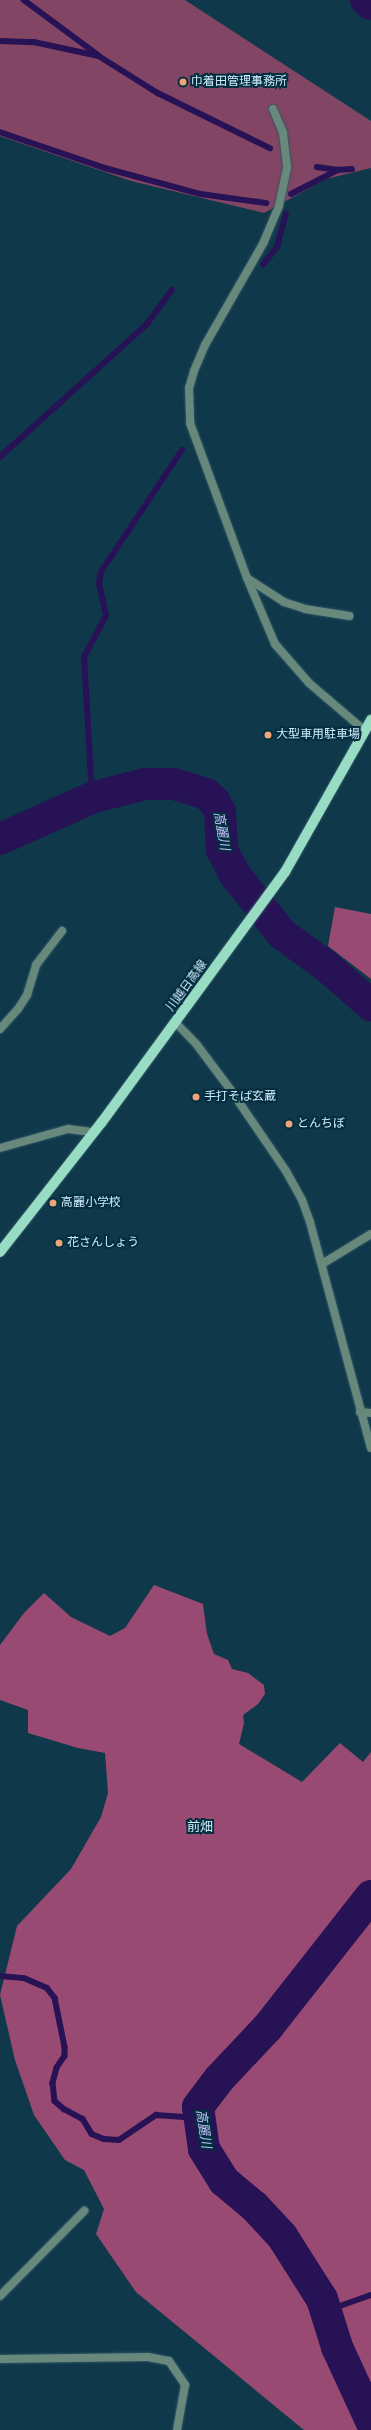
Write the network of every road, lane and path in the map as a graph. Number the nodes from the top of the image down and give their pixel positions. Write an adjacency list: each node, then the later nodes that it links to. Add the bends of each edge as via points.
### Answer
1 (273, 109): 2 (street, via 283,133 287,168 279,206 264,242 205,345 189,388 189,412 195,441)
2 (247, 578): 3 (street, via 284,602 305,609); 5 (street, via 275,644 309,683)
3 (349, 616)
4 (371, 720): 5 (main road, 川越日高線)
5 (364, 730): 7 (main road, 川越日高線, via 285,872)
6 (62, 931): 8 (street, via 36,966 18,1009)
7 (176, 1023): 9 (main road, 川越日高線); 13 (street, via 197,1045 286,1171 310,1222)
8 (0, 1029)
9 (94, 1132): 10 (street, via 68,1129); 12 (main road, 川越日高線)
10 (0, 1148)
11 (371, 1234): 13 (street)
12 (0, 1252)
13 (322, 1264): 14 (street)
14 (360, 1412): 15 (street); 16 (street)
15 (371, 1413)
16 (371, 1448)
17 (84, 2211): 18 (street)
18 (0, 2296)
19 (0, 2359): 20 (street, via 148,2357 169,2361 185,2385)
20 (177, 2430)

